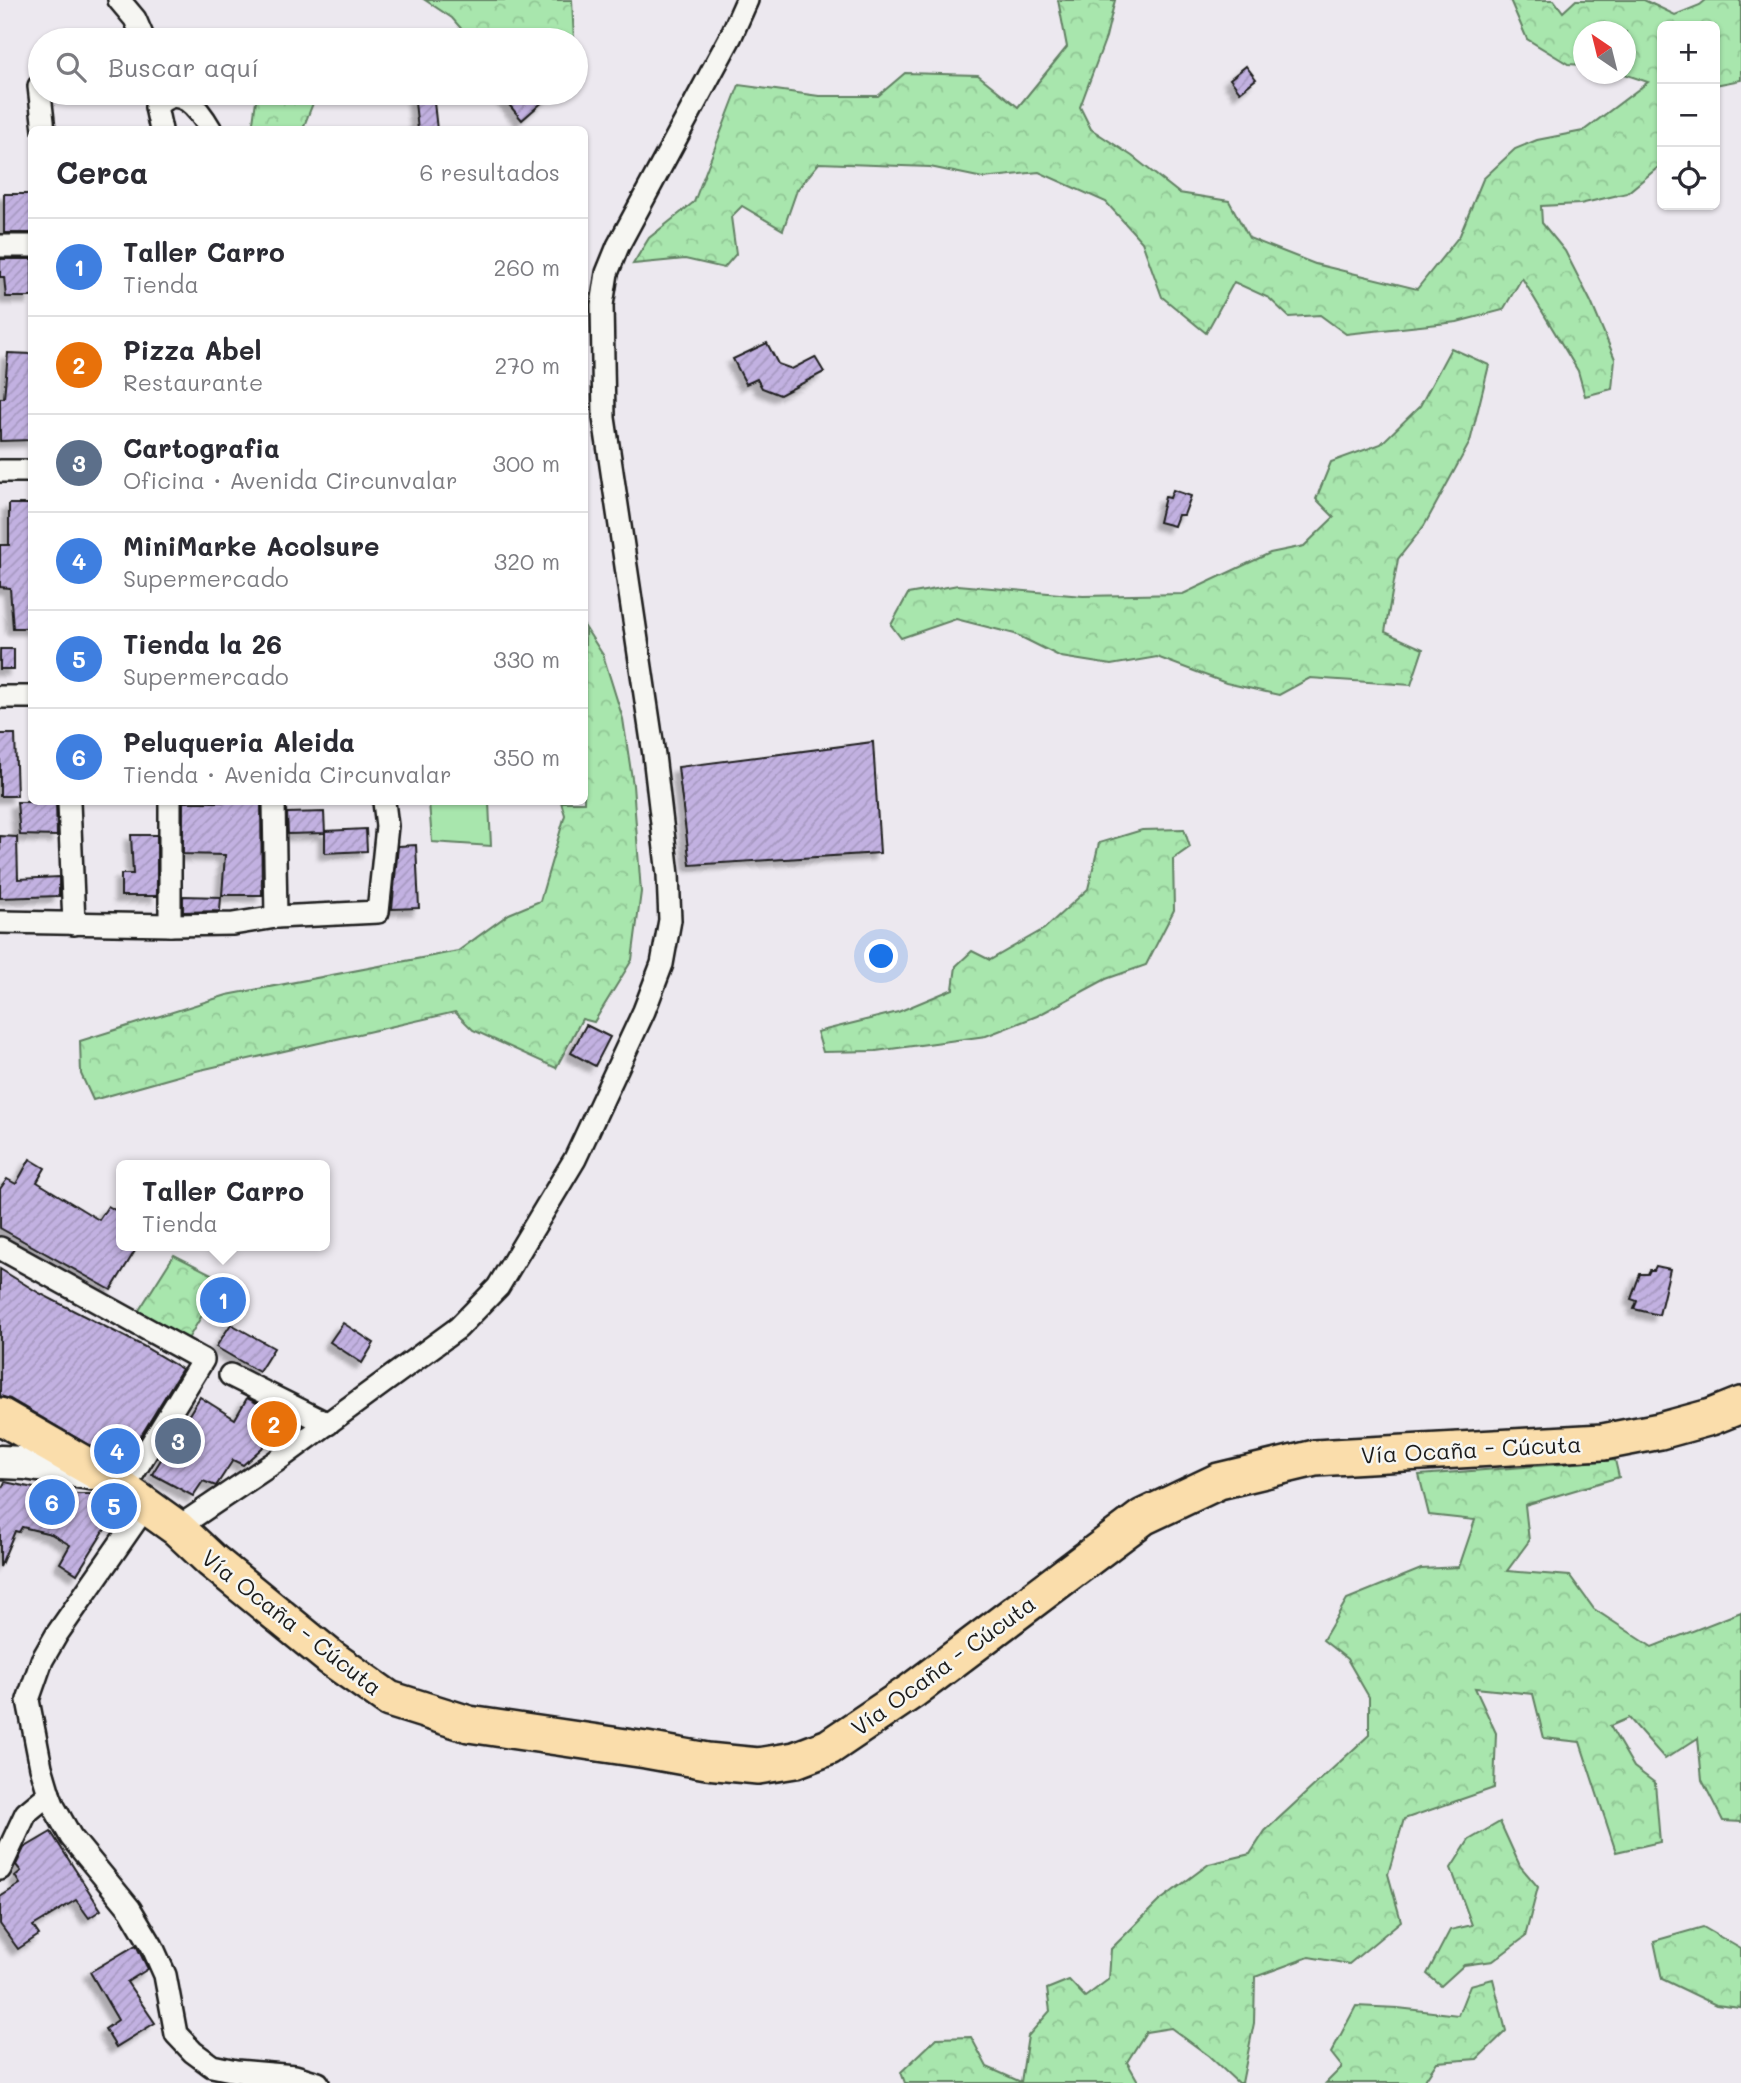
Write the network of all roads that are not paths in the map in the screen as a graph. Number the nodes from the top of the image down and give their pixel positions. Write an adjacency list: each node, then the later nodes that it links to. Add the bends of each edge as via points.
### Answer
1 (119, 0): 3 (street)
2 (747, 0): 28 (street, via 618,246 607,273 602,305 604,418 668,875 670,920 662,964 575,1159 498,1287 458,1328)
3 (139, 28)
4 (41, 105): 7 (street)
5 (156, 105): 8 (street)
6 (193, 105): 9 (street)
7 (44, 126)
8 (160, 126)
9 (209, 126)
10 (0, 246): 11 (street)
11 (28, 246)
12 (0, 471): 13 (street)
13 (28, 471)
14 (0, 697): 15 (street)
15 (28, 697)
16 (69, 805): 22 (street)
17 (170, 805): 23 (street)
18 (274, 805): 20 (street)
19 (384, 805): 20 (street, via 387,826 378,912)
20 (275, 917): 23 (street, via 233,924)
21 (0, 922): 22 (street)
22 (74, 924): 23 (street)
23 (170, 925)
24 (0, 1248): 30 (street, via 203,1360)
25 (230, 1375): 28 (street)
26 (1741, 1405): 31 (main road, Vía Ocaña - Cúcuta, via 1661,1431 1603,1442 1315,1458 1219,1481 1143,1517 912,1691 829,1747 795,1760 758,1766 469,1724 388,1699 301,1634)
27 (0, 1416): 30 (main road, Vía Ocaña - Cúcuta)
28 (328, 1424): 31 (street)
29 (0, 1462): 30 (street, via 25,1464)
30 (124, 1490): 31 (main road, Vía Ocaña - Cúcuta); 32 (street, via 42,1660 28,1700)
31 (177, 1528)
32 (49, 1794): 33 (street, via 26,1812); 34 (street, via 71,1837 130,1909 152,1945 165,1975 176,2034 212,2066)
33 (0, 1868)
34 (318, 2083)

